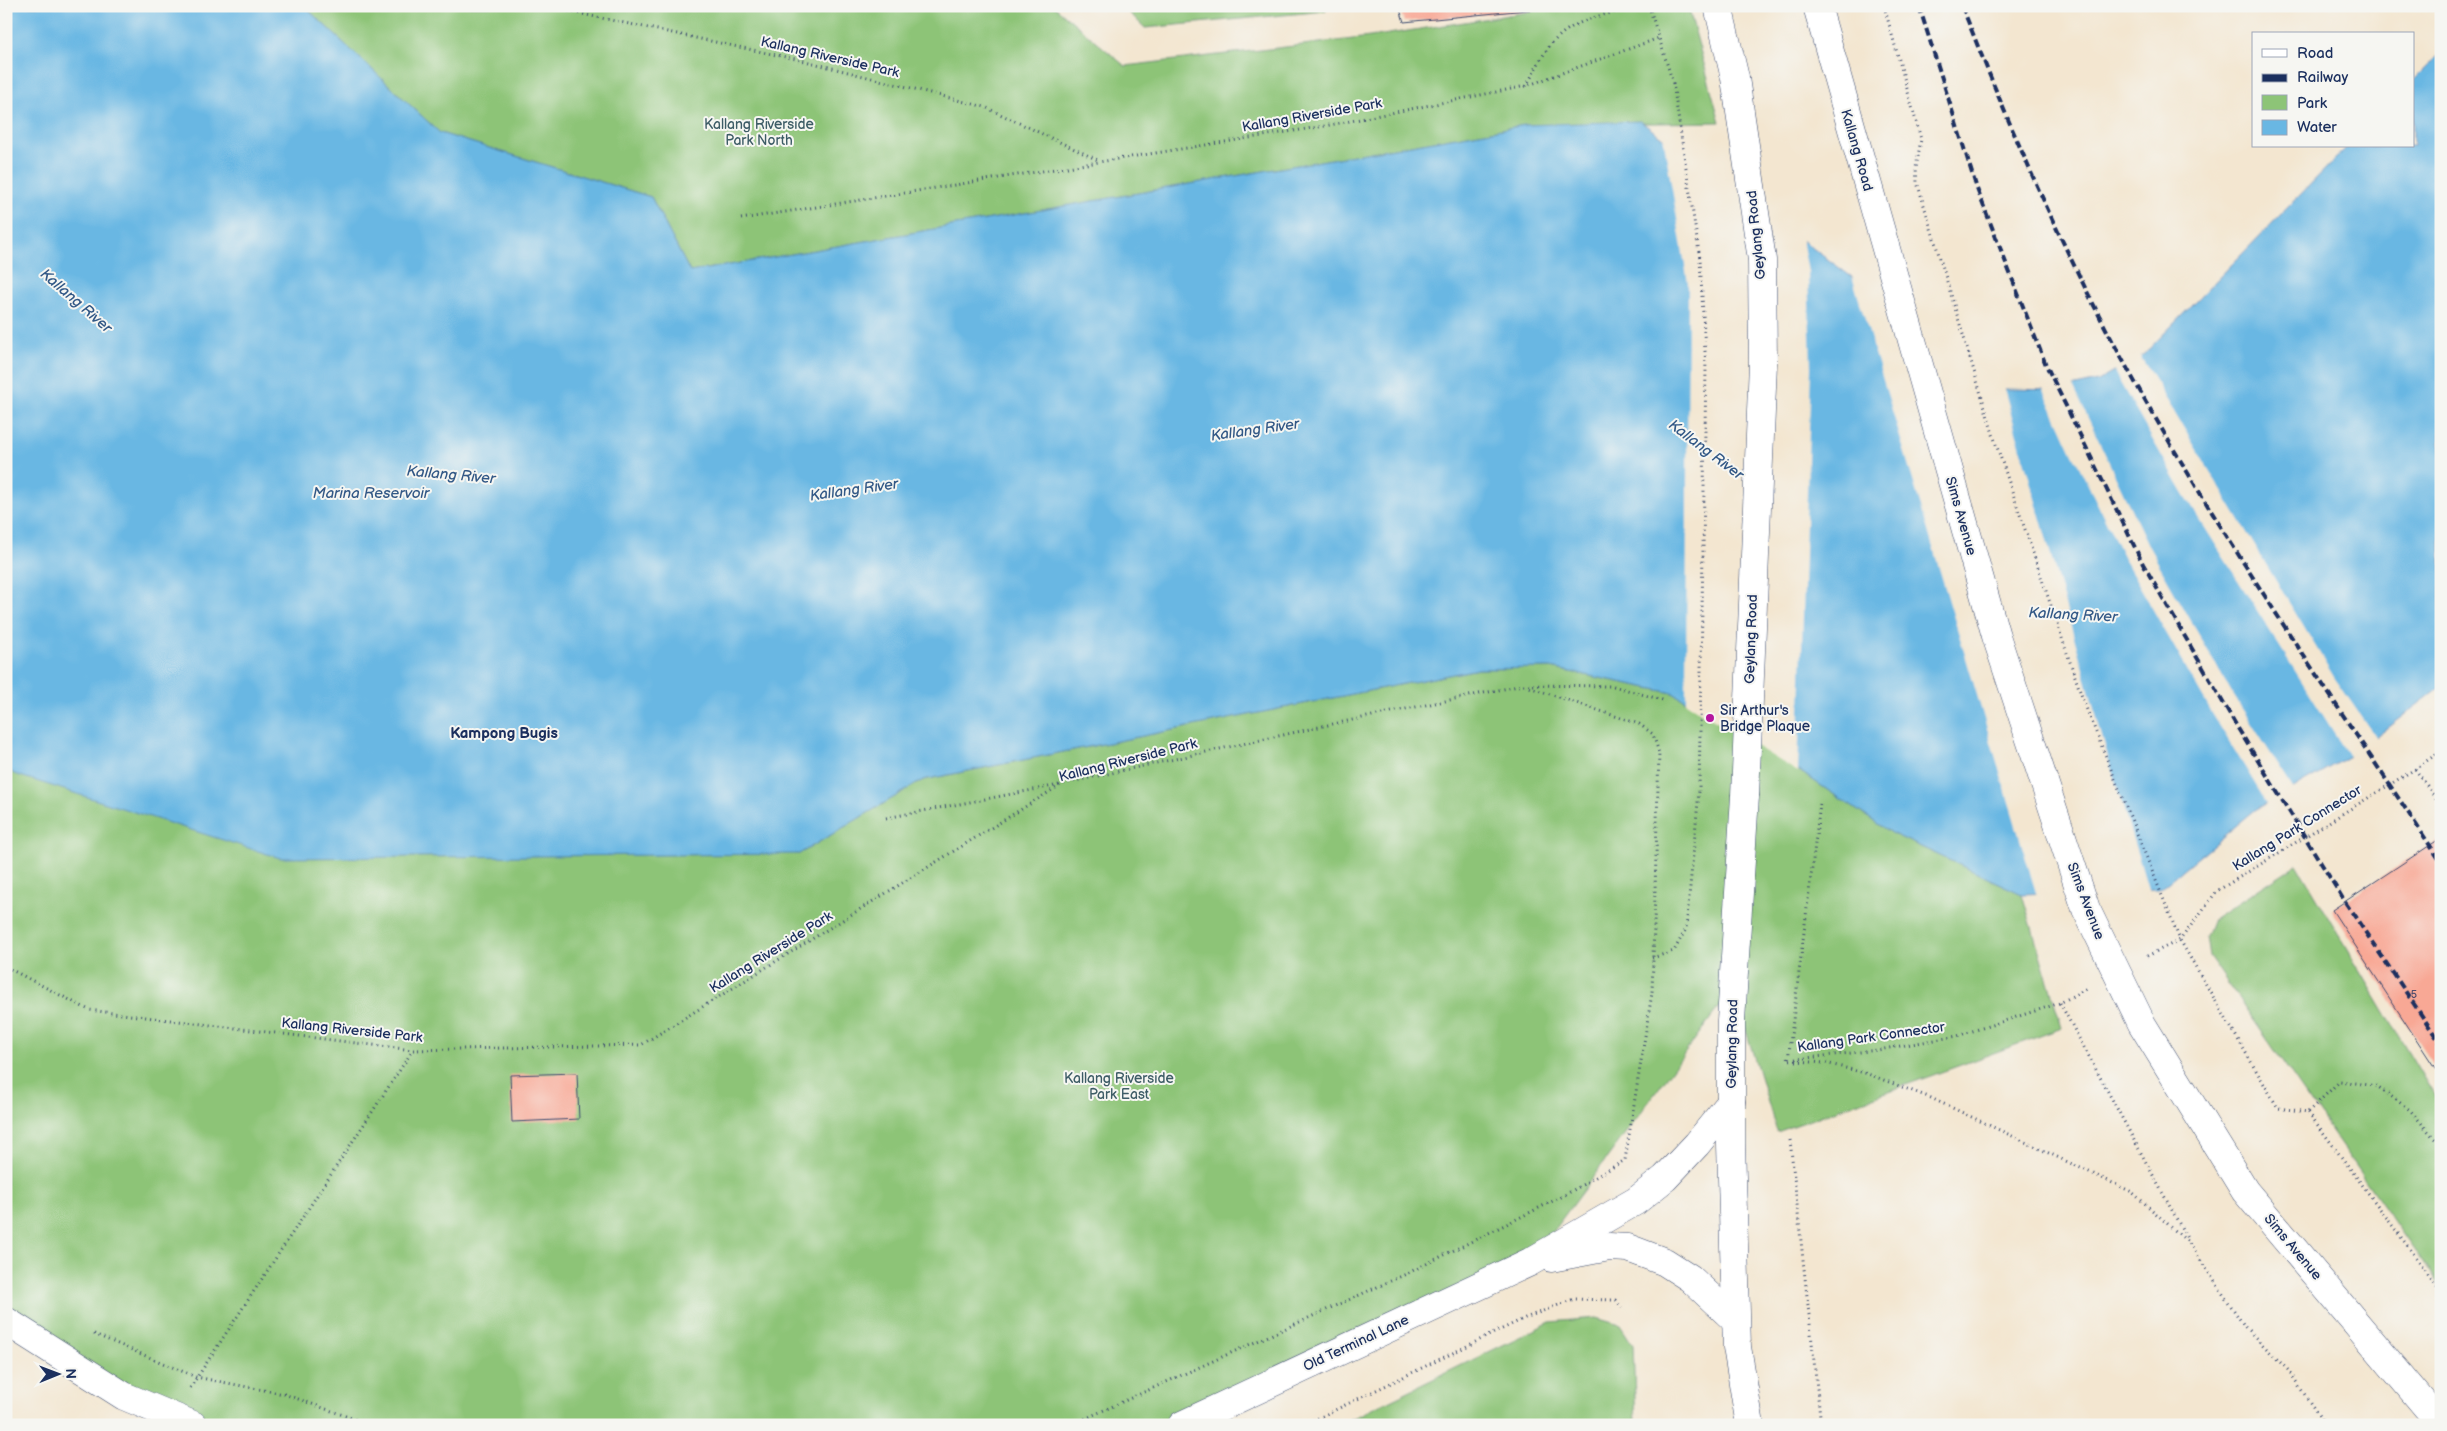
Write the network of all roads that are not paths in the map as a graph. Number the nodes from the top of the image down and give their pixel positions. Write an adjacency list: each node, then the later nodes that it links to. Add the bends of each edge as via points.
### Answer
1 (1718, 6): 4 (main road, Geylang Road, bridge, via 1735,78 1762,260 1763,363 1745,796 1731,1021)
2 (1817, 6): 3 (main road, Kallang Road)
3 (1897, 294): 9 (main road, Sims Avenue, via 1996,636 2086,909 2142,1024 2245,1191)
4 (1731, 1102): 5 (main road, Old Terminal Lane, via 1697,1144 1646,1194); 6 (main road, Geylang Road)
5 (1530, 1262): 6 (main road, Old Terminal Lane, via 1609,1248 1628,1248 1664,1262 1690,1278); 10 (main road, Old Terminal Lane)
6 (1735, 1320): 11 (main road, Geylang Road)
7 (6, 1321): 8 (main road, via 124,1396)
8 (184, 1421)
9 (2441, 1424)
10 (1182, 1425)
11 (1750, 1425)

